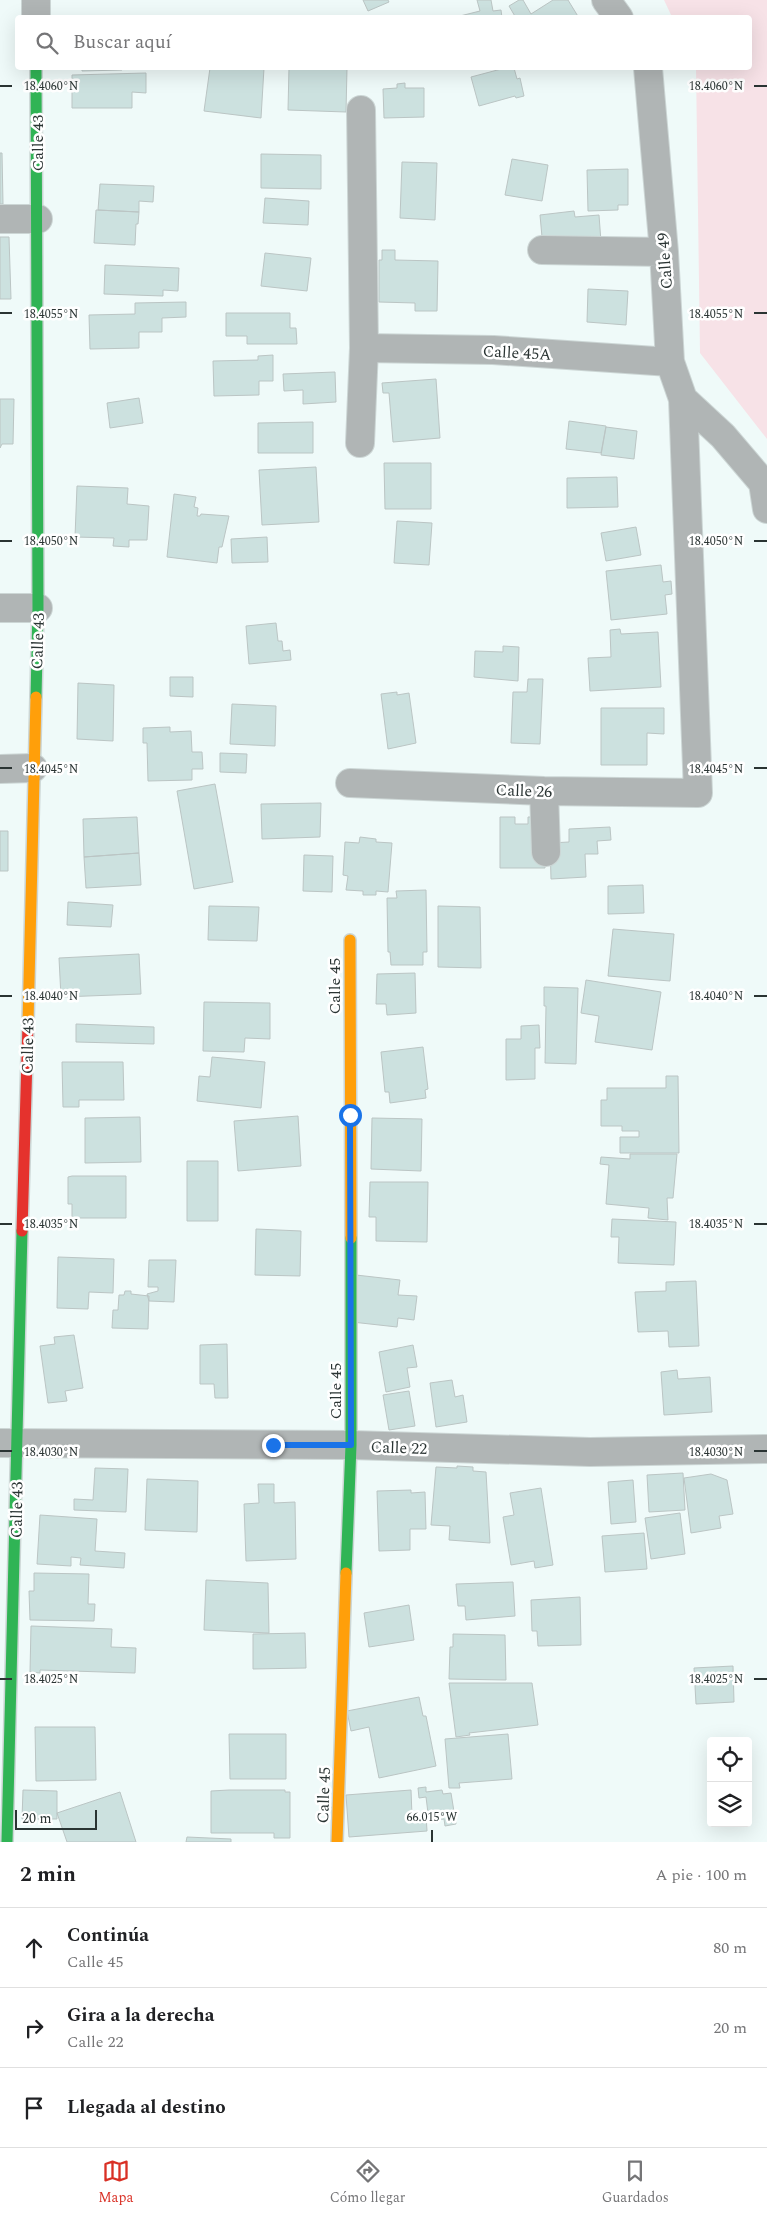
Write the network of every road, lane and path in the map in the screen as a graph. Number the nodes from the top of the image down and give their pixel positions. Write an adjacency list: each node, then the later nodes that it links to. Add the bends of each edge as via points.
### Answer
1 (36, 0): 3 (street)
2 (606, 0): 4 (street)
3 (36, 15)
4 (617, 15)
5 (36, 70): 9 (street, Calle 43)
6 (648, 70): 11 (street, Calle 49)
7 (361, 110): 12 (street)
8 (0, 218): 9 (street)
9 (38, 219): 18 (street, Calle 43)
10 (542, 250): 11 (street)
11 (664, 252): 13 (street, Calle 49)
12 (364, 348): 13 (street, Calle 45A, via 493,350); 15 (street)
13 (670, 362): 14 (street, Calle 49)
14 (683, 399): 16 (street, Calle 49, via 723,436 763,483); 22 (street, Calle 26, via 698,794)
15 (360, 442)
16 (767, 509)
17 (0, 608): 18 (street)
18 (38, 608): 19 (street, Calle 43)
19 (33, 768): 20 (street); 25 (street, Calle 43)
20 (0, 769)
21 (350, 784): 22 (street, Calle 26)
22 (544, 791): 23 (street)
23 (546, 852)
24 (350, 940): 26 (street, Calle 45)
25 (9, 1443): 26 (street, Calle 22); 28 (street, Calle 43)
26 (351, 1445): 27 (street, Calle 22, via 590,1452); 29 (street, Calle 45)
27 (767, 1449)
28 (7, 1842)
29 (338, 1842)

